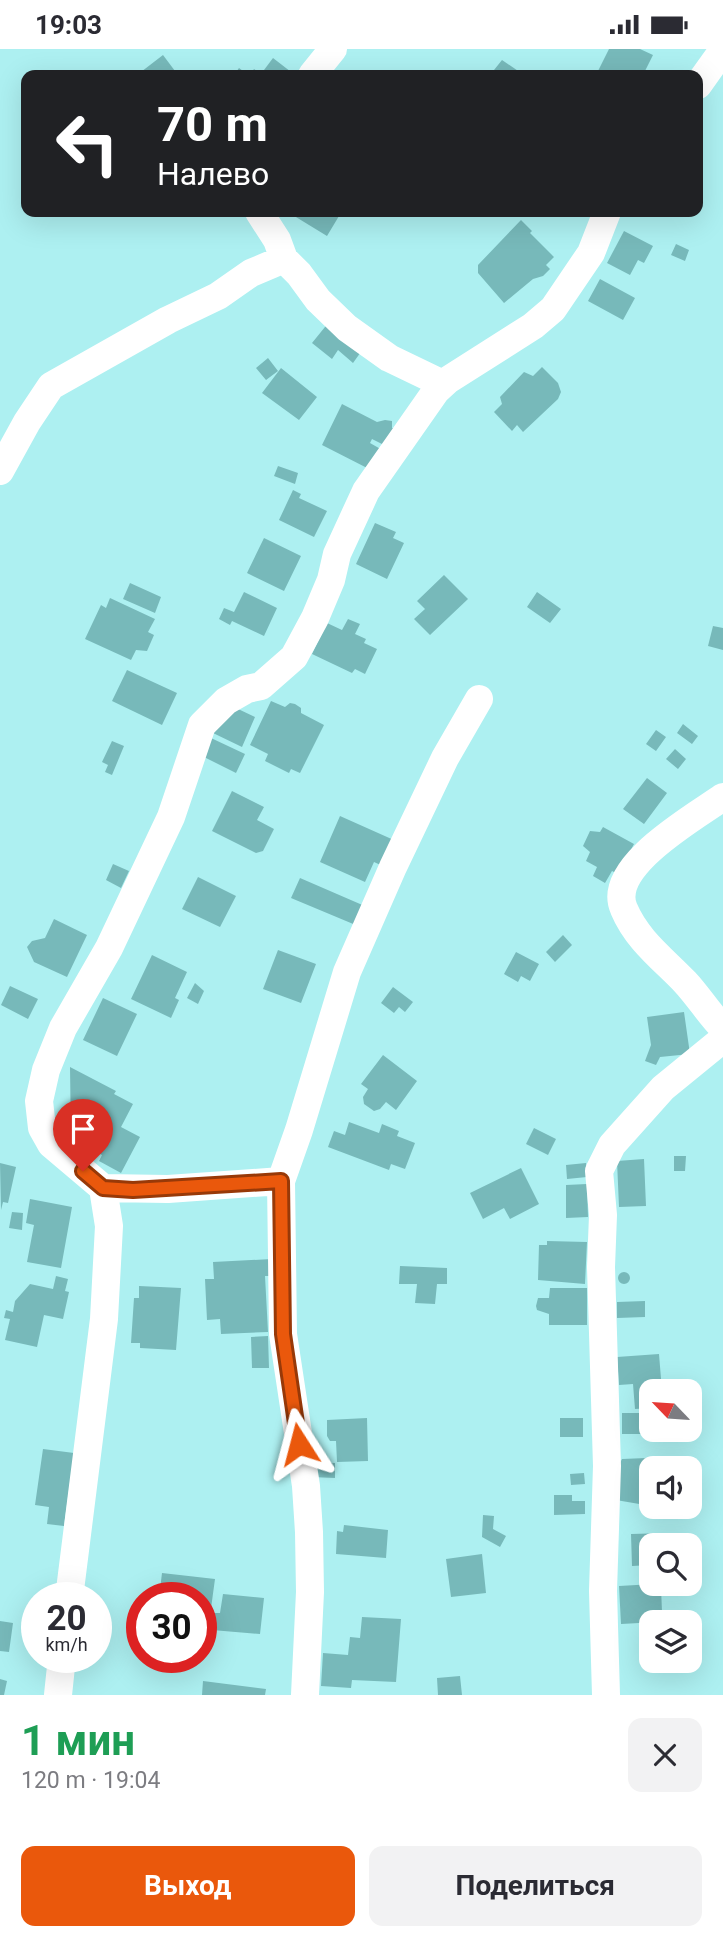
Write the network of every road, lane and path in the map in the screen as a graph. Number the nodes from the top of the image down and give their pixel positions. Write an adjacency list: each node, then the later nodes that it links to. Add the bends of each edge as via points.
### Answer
1 (333, 49): 3 (street)
2 (723, 50): 4 (street)
3 (316, 70)
4 (703, 78)
5 (262, 217): 7 (street)
6 (605, 217): 8 (street, via 591,253 554,309)
7 (285, 260): 8 (street, via 347,328 388,358); 9 (street, via 251,273 218,296 51,386)
8 (443, 384): 15 (street, via 366,491 337,554 316,618 294,657 261,686 226,701 202,725 148,870 63,1028 39,1101 42,1128 51,1144)
9 (0, 471)
10 (479, 699): 14 (street, via 439,770 347,972)
11 (723, 797): 12 (street, via 656,845 632,867 621,890 623,908 646,945 687,983)
12 (723, 1028)
13 (723, 1039): 20 (street, via 663,1088 611,1145 599,1171 607,1466)
14 (281, 1181): 15 (street, via 168,1189); 19 (street, via 283,1334 309,1532)
15 (103, 1188): 16 (street, via 109,1226 104,1319)
16 (71, 1582)
17 (60, 1673): 18 (street)
18 (58, 1695)
19 (305, 1695)
20 (606, 1695)

